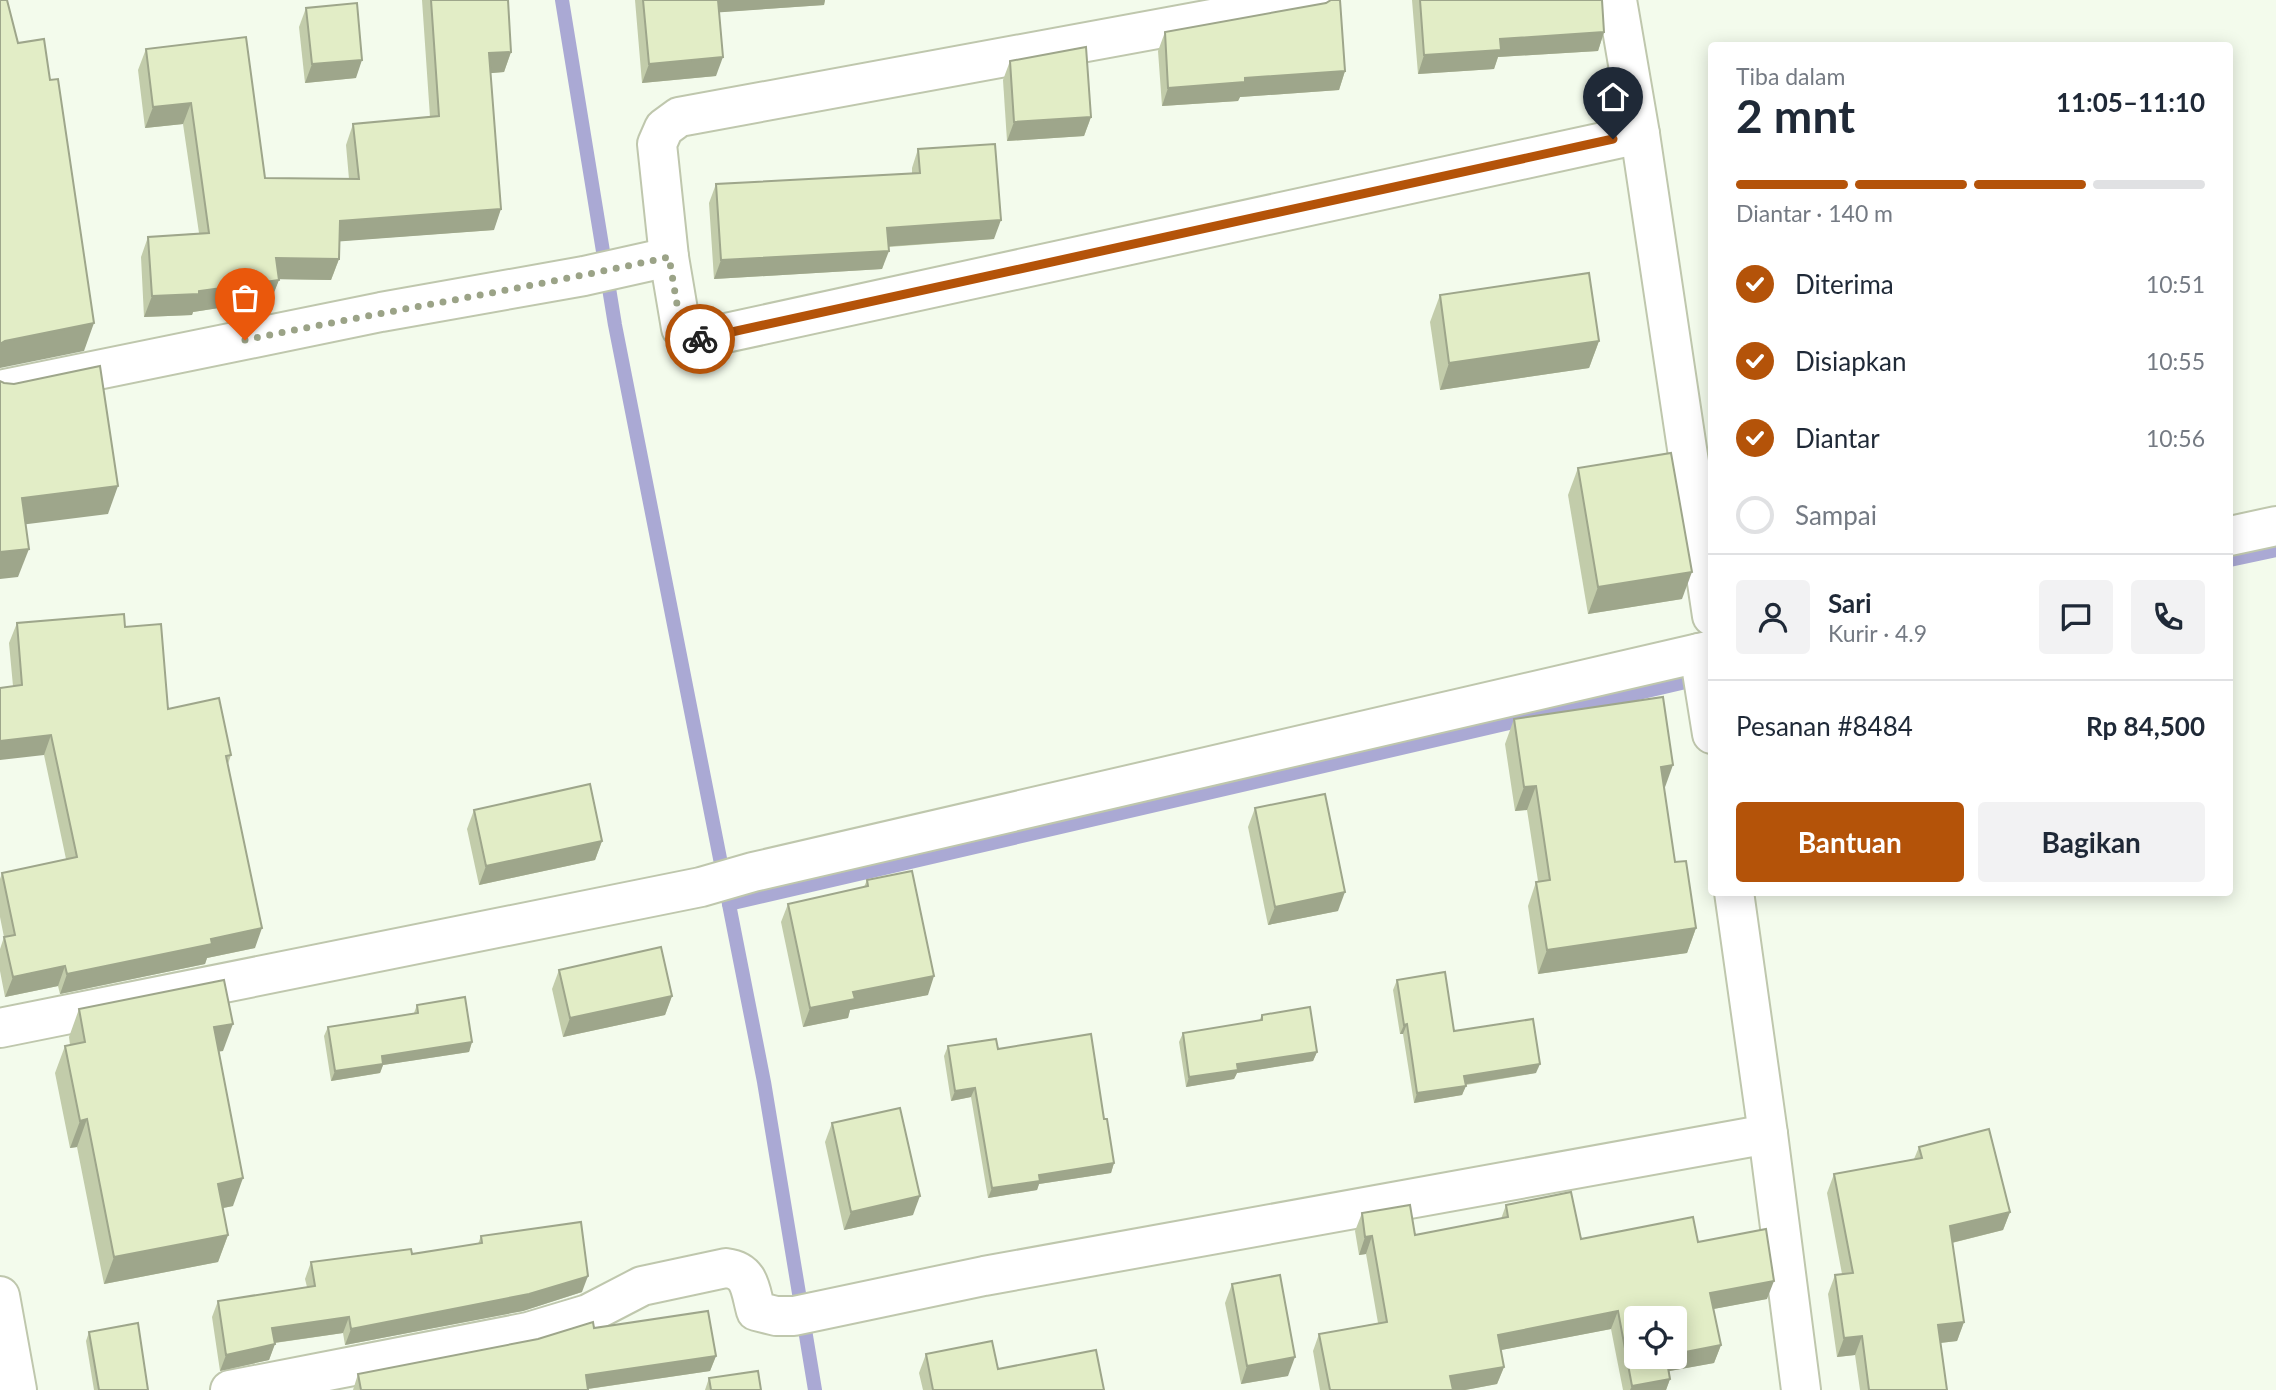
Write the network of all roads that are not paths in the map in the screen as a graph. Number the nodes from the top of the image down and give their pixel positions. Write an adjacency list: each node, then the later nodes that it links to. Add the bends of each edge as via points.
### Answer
1 (1315, 0): 4 (street, via 679,117 664,128 657,144)
2 (1617, 0): 3 (street)
3 (1640, 134): 4 (street, via 698,339 681,328); 8 (street)
4 (669, 257): 5 (street)
5 (0, 390)
6 (2276, 526): 7 (street)
7 (2233, 535)
8 (1708, 589)
9 (1704, 665): 10 (street); 12 (street, via 701,887)
10 (1708, 700)
11 (1735, 896): 13 (street)
12 (0, 1028)
13 (1768, 1134): 16 (street, via 984,1276 803,1314 776,1317 756,1311 746,1277 726,1268 642,1286 588,1314 528,1332); 17 (street)
14 (1, 1308): 15 (street)
15 (17, 1390)
16 (230, 1390)
17 (1801, 1390)

